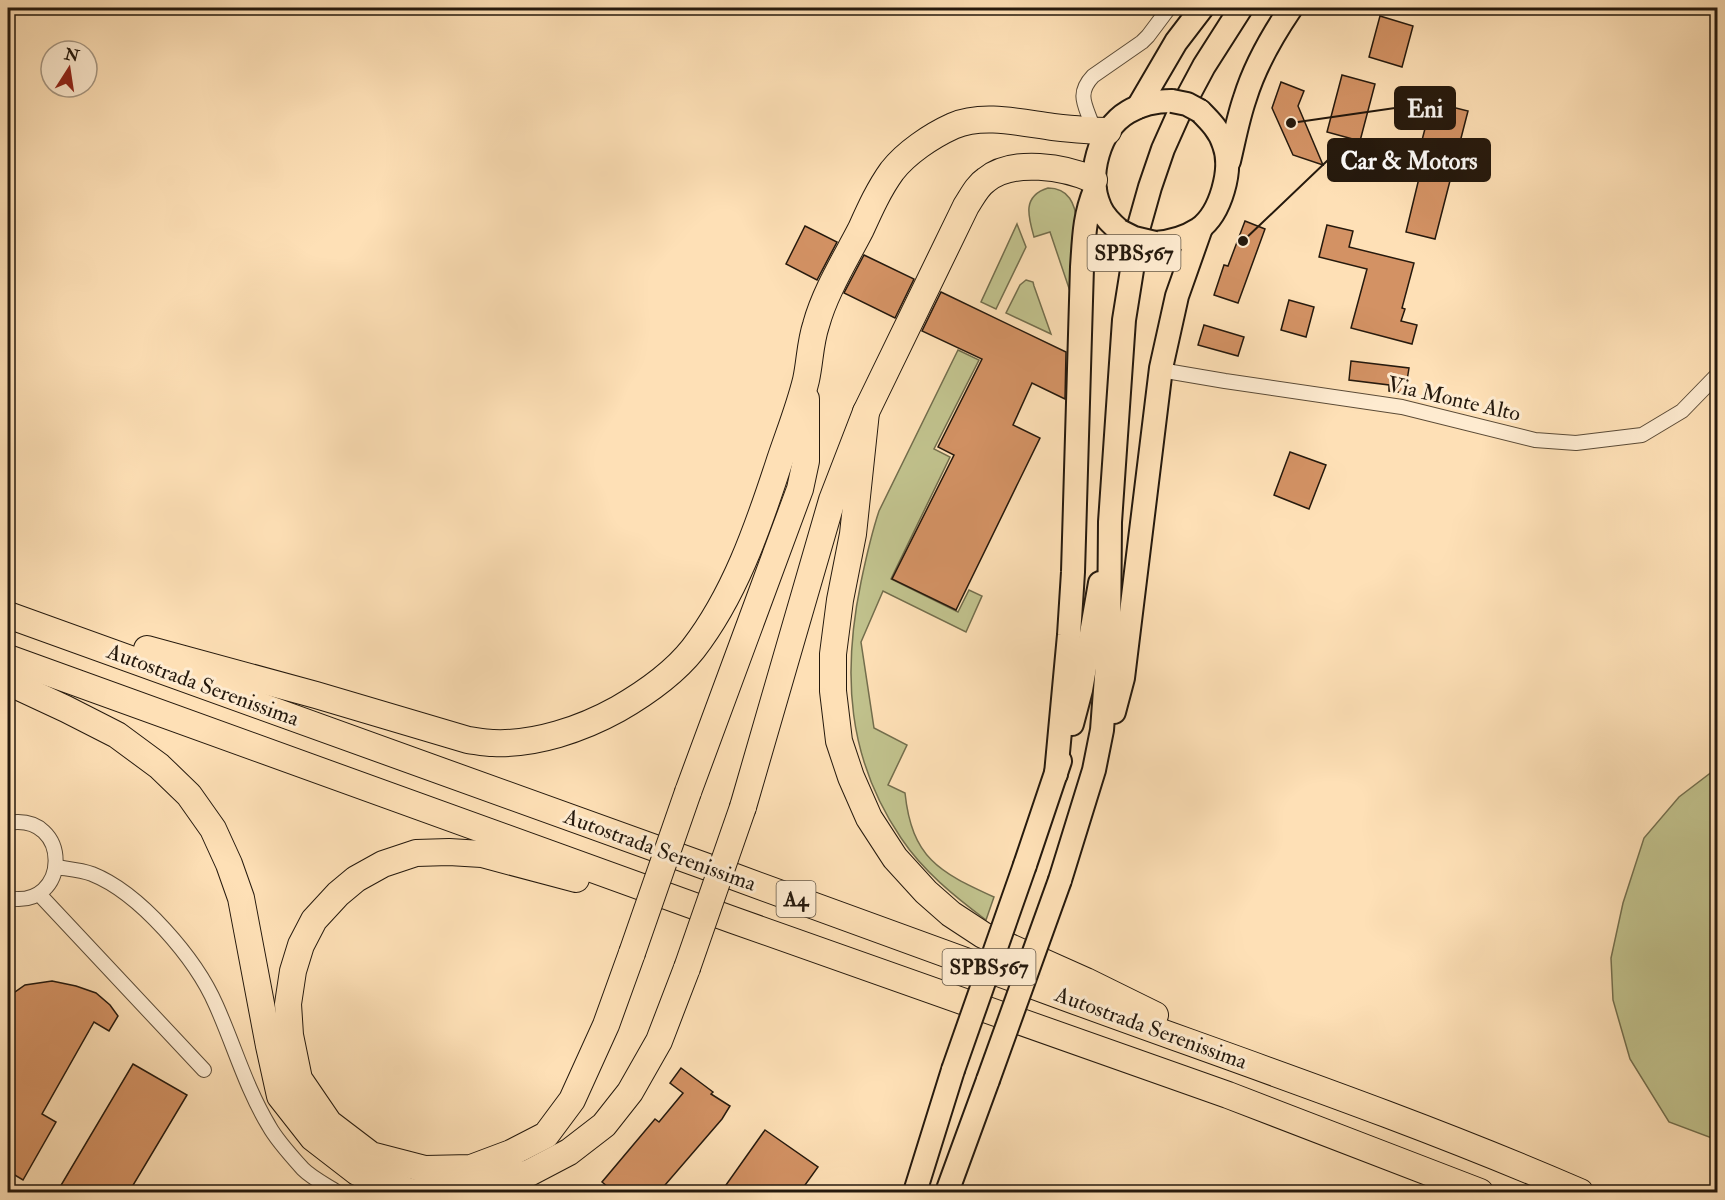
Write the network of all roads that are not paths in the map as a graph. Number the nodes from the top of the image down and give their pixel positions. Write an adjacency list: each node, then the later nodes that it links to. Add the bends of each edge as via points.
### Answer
1 (1169, 8): 6 (street, via 1142,42 1088,82 1083,101)
2 (1202, 8): 5 (highway, via 1176,42)
3 (1241, 8): 14 (highway, SPBS567, via 1180,111 1153,177 1139,226 1124,320)
4 (1292, 8): 7 (highway, via 1254,73)
5 (1138, 106): 6 (highway); 7 (highway, bridge, via 1172,101 1200,111 1219,133)
6 (1101, 131): 8 (highway); 12 (highway, via 972,122 937,134 906,157 881,188 831,287 816,325)
7 (1228, 161): 9 (highway, via 1222,193)
8 (1094, 185): 9 (highway, bridge, via 1108,220 1134,238 1170,242); 13 (highway, via 1079,174 1042,167 996,173 984,181 966,206); 19 (highway, via 1083,244 1072,582)
9 (1201, 228): 10 (highway, via 1177,296)
10 (1161, 368): 11 (street, Via Monte Alto, via 1402,406 1535,440 1576,443 1642,435 1682,411); 18 (highway, via 1123,678)
11 (1718, 374)
12 (806, 381): 15 (highway, via 763,513 713,620 691,651 661,680 632,701 575,729 521,742 468,740); 24 (highway, bridge, via 807,445 802,479 688,792 632,953 606,1025 572,1100 546,1135 511,1153 471,1168 425,1169 370,1155 329,1124 299,1080 288,1004 301,945 314,920 338,894 383,864 416,854 482,854)
13 (866, 412): 25 (highway, via 853,534 833,654 833,691 839,741 869,818 895,858 951,914 983,934); 29 (highway, bridge, via 832,500 743,807 659,1041 630,1092 604,1125 569,1152 529,1173 464,1191)
14 (1110, 522): 18 (highway, SPBS567, via 1108,647 1102,730); 19 (highway, SPBS567, via 1081,690)
15 (8, 613): 25 (highway, Autostrada Serenissima / A4)
16 (8, 658): 24 (highway, Autostrada Serenissima / A4)
17 (8, 682): 28 (highway, via 117,735 159,766 189,795 213,829 241,898 280,1096 313,1138 357,1172)
18 (1094, 770): 31 (highway, SPBS567, bridge, via 1060,880)
19 (1056, 774): 30 (highway, SPBS567, bridge)
20 (8, 824): 21 (street, via 31,824 42,831 56,853)
21 (56, 867): 22 (street, via 47,887); 27 (street, via 92,874 120,890 170,935 215,1001 269,1128 304,1170)
22 (39, 894): 23 (street, via 28,899); 26 (street)
23 (8, 898)
24 (733, 920): 32 (highway, Autostrada Serenissima / A4, via 1228,1095)
25 (1263, 1068): 33 (highway, Autostrada Serenissima / A4)
26 (204, 1070)
27 (337, 1192)
28 (410, 1192)
29 (416, 1192)
30 (915, 1192)
31 (948, 1192)
32 (1480, 1192)
33 (1580, 1192)

